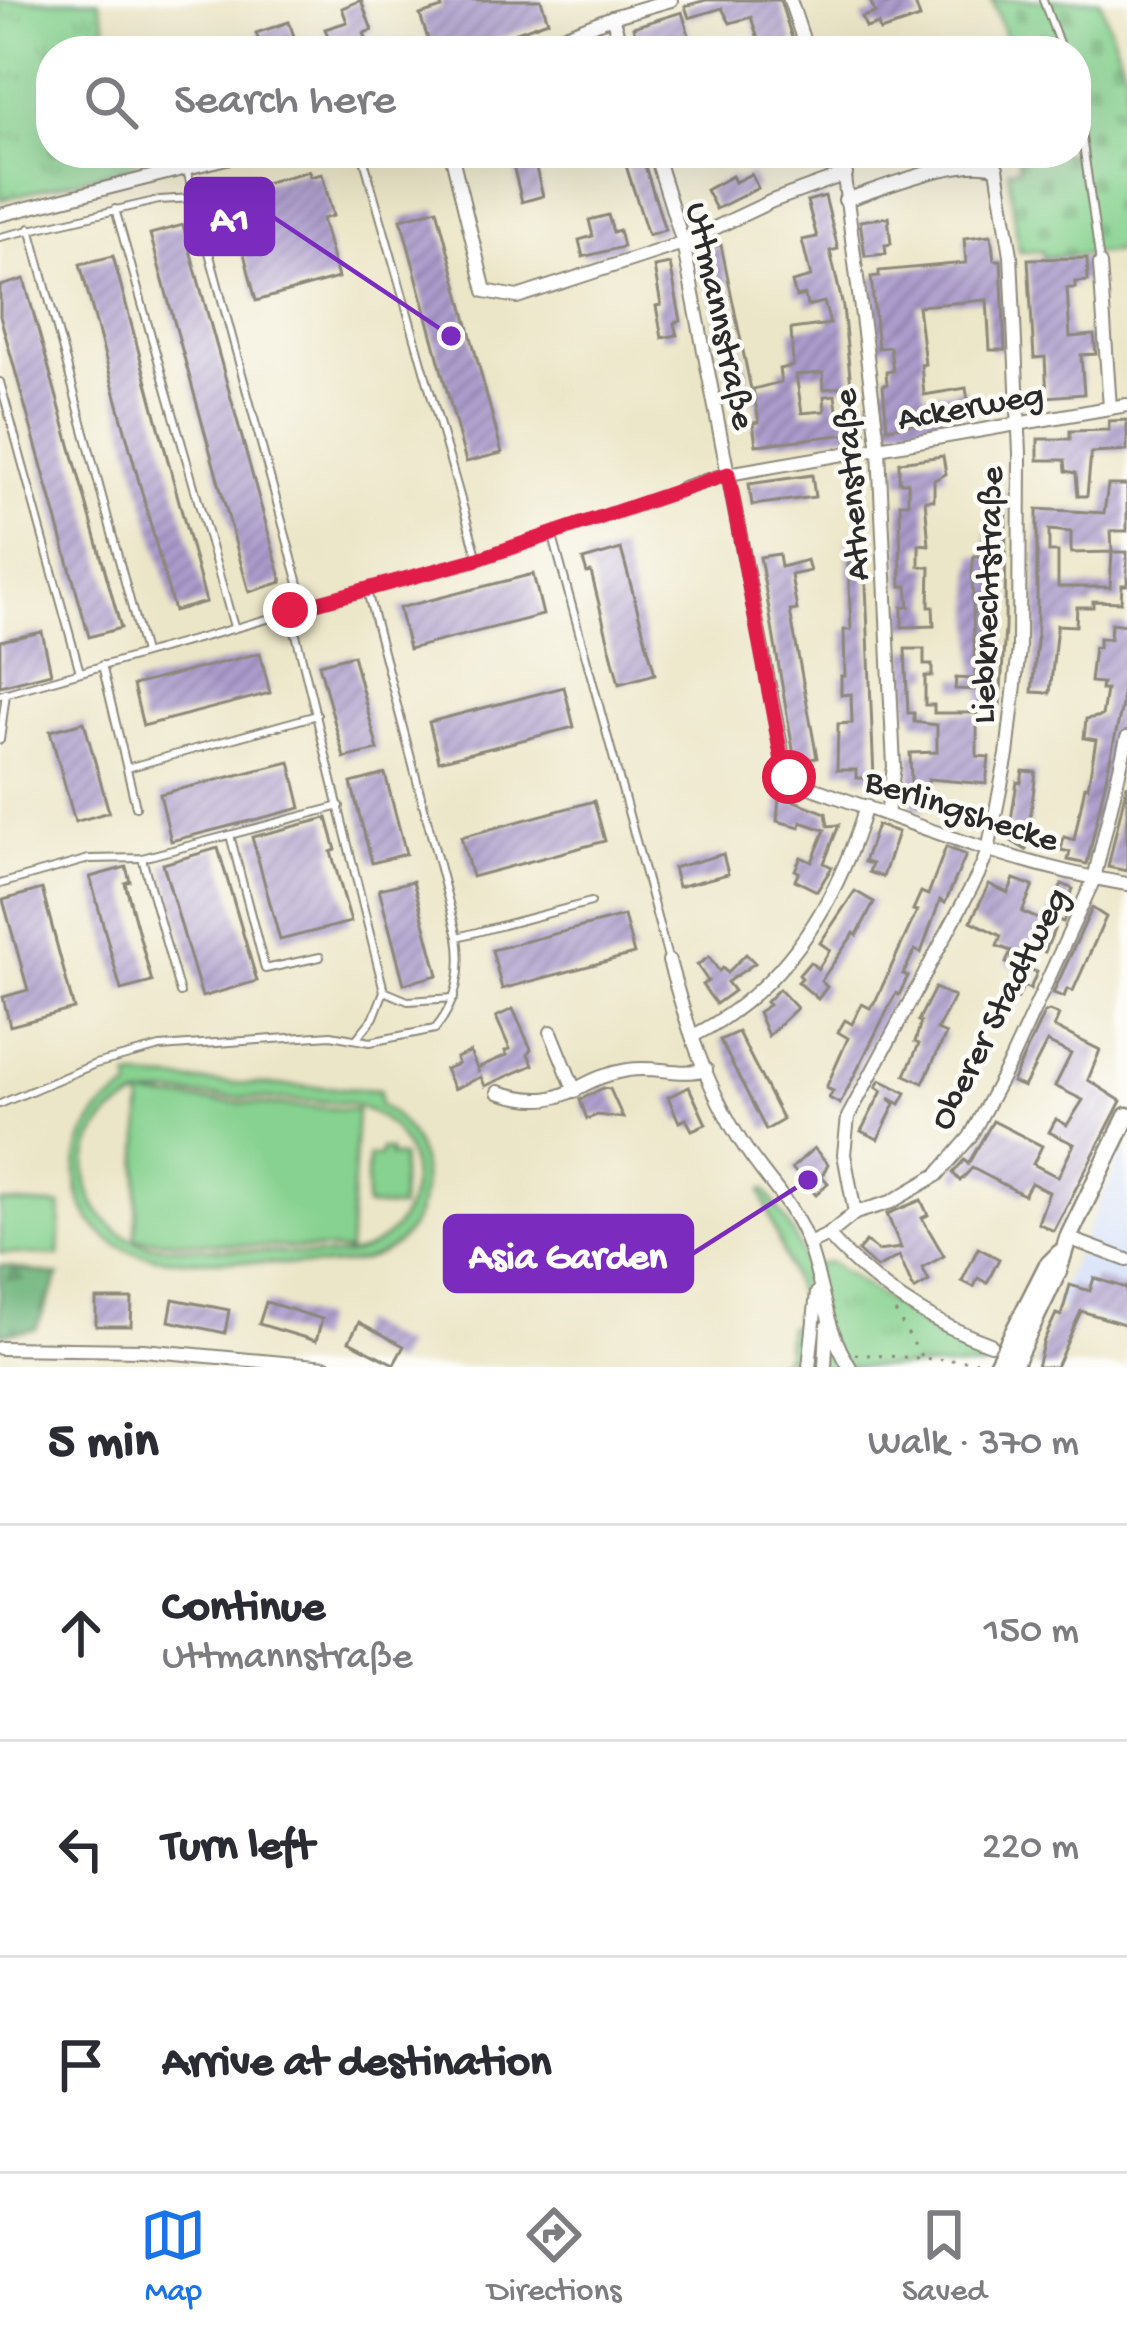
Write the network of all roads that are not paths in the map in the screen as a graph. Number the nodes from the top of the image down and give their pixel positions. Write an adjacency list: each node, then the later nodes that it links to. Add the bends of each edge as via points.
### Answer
1 (671, 0): 4 (street)
2 (790, 0): 7 (street)
3 (1043, 0): 8 (lane)
4 (612, 17): 5 (street); 6 (street)
5 (563, 36)
6 (618, 36)
7 (802, 36)
8 (1056, 36)
9 (197, 168): 17 (street)
10 (366, 168): 35 (lane)
11 (455, 168): 25 (street, via 485,291 517,297)
12 (660, 168): 25 (street, Uttmannstraße)
13 (845, 168): 18 (street, Athenstraße)
14 (966, 168): 20 (street, Liebknechtstraße)
15 (993, 168): 30 (street, Liebknechtstraße, via 1012,256)
16 (1086, 168): 26 (lane)
17 (187, 171): 19 (lane); 22 (street)
18 (846, 174): 20 (street, Athenstraße); 25 (street)
19 (194, 198): 21 (lane); 37 (lane)
20 (845, 200): 31 (street, Athenstraße)
21 (115, 209): 23 (lane); 39 (lane)
22 (0, 215)
23 (30, 228): 24 (lane); 40 (lane)
24 (0, 237)
25 (683, 243): 32 (street, Uttmannstraße)
26 (1100, 263): 29 (street)
27 (0, 382): 42 (lane)
28 (1127, 405): 29 (street, Ackerweg)
29 (1110, 408): 30 (street, Ackerweg)
30 (1020, 425): 31 (street, Ackerweg); 54 (street, Liebknechtstraße, via 1018,670)
31 (879, 450): 32 (street, Ackerweg); 52 (street, Athenstraße, via 894,767)
32 (728, 474): 33 (street, Ackerweg); 48 (street, Uttmannstraße)
33 (683, 488): 34 (lane)
34 (552, 533): 35 (lane); 62 (lane)
35 (478, 559): 36 (lane)
36 (367, 590): 37 (lane); 60 (lane)
37 (305, 606): 38 (lane)
38 (290, 610): 39 (lane); 44 (lane)
39 (234, 627): 40 (lane)
40 (144, 653): 41 (lane)
41 (102, 665): 42 (lane); 47 (lane)
42 (80, 672): 43 (lane)
43 (3, 694): 46 (lane)
44 (317, 716): 47 (lane); 49 (lane)
45 (1127, 738): 56 (street, Oberer Stadtweg)
46 (0, 740)
47 (127, 768): 51 (lane)
48 (786, 772): 50 (street, Berlingshecke)
49 (340, 806): 53 (lane); 63 (lane)
50 (866, 806): 52 (street, Berlingshecke); 67 (street, via 844,872 812,930 767,981)
51 (136, 807)
52 (886, 814): 54 (street, Berlingshecke)
53 (230, 835): 55 (lane); 61 (lane, via 265,969)
54 (988, 851): 56 (street, Berlingshecke); 74 (street, Liebknechtstraße, via 848,1117 844,1154)
55 (142, 857): 57 (lane, via 89,859); 64 (lane)
56 (1094, 879): 58 (street, Berlingshecke); 74 (street, Oberer Stadtweg, via 970,1137 937,1175)
57 (0, 884)
58 (1127, 884)
59 (592, 902): 60 (lane)
60 (458, 937): 65 (lane)
61 (320, 957)
62 (669, 962): 67 (street)
63 (384, 991): 65 (lane, via 408,1001); 68 (lane)
64 (180, 993)
65 (454, 998): 68 (lane, via 435,1029)
66 (551, 1032): 70 (street)
67 (692, 1036): 69 (street)
68 (356, 1040): 72 (lane, via 160,1047)
69 (706, 1070): 70 (street, via 631,1069); 76 (street, via 743,1146)
70 (575, 1090): 71 (street, via 543,1102)
71 (498, 1092)
72 (0, 1104)
73 (1127, 1116): 77 (main road)
74 (855, 1213): 75 (street, Oberer Stadtweg)
75 (828, 1235): 76 (street, Oberer Stadtweg); 81 (street, via 881,1288)
76 (809, 1244): 79 (street)
77 (1059, 1252): 78 (street); 85 (main road); 90 (main road, via 1058,1271)
78 (1127, 1260)
79 (818, 1286): 80 (street); 88 (street)
80 (827, 1316): 84 (street); 89 (street)
81 (990, 1344)
82 (0, 1348): 83 (street)
83 (143, 1350): 86 (street); 87 (street)
84 (848, 1364)
85 (997, 1366)
86 (139, 1367)
87 (326, 1367)
88 (809, 1367)
89 (825, 1367)
90 (1012, 1367)

